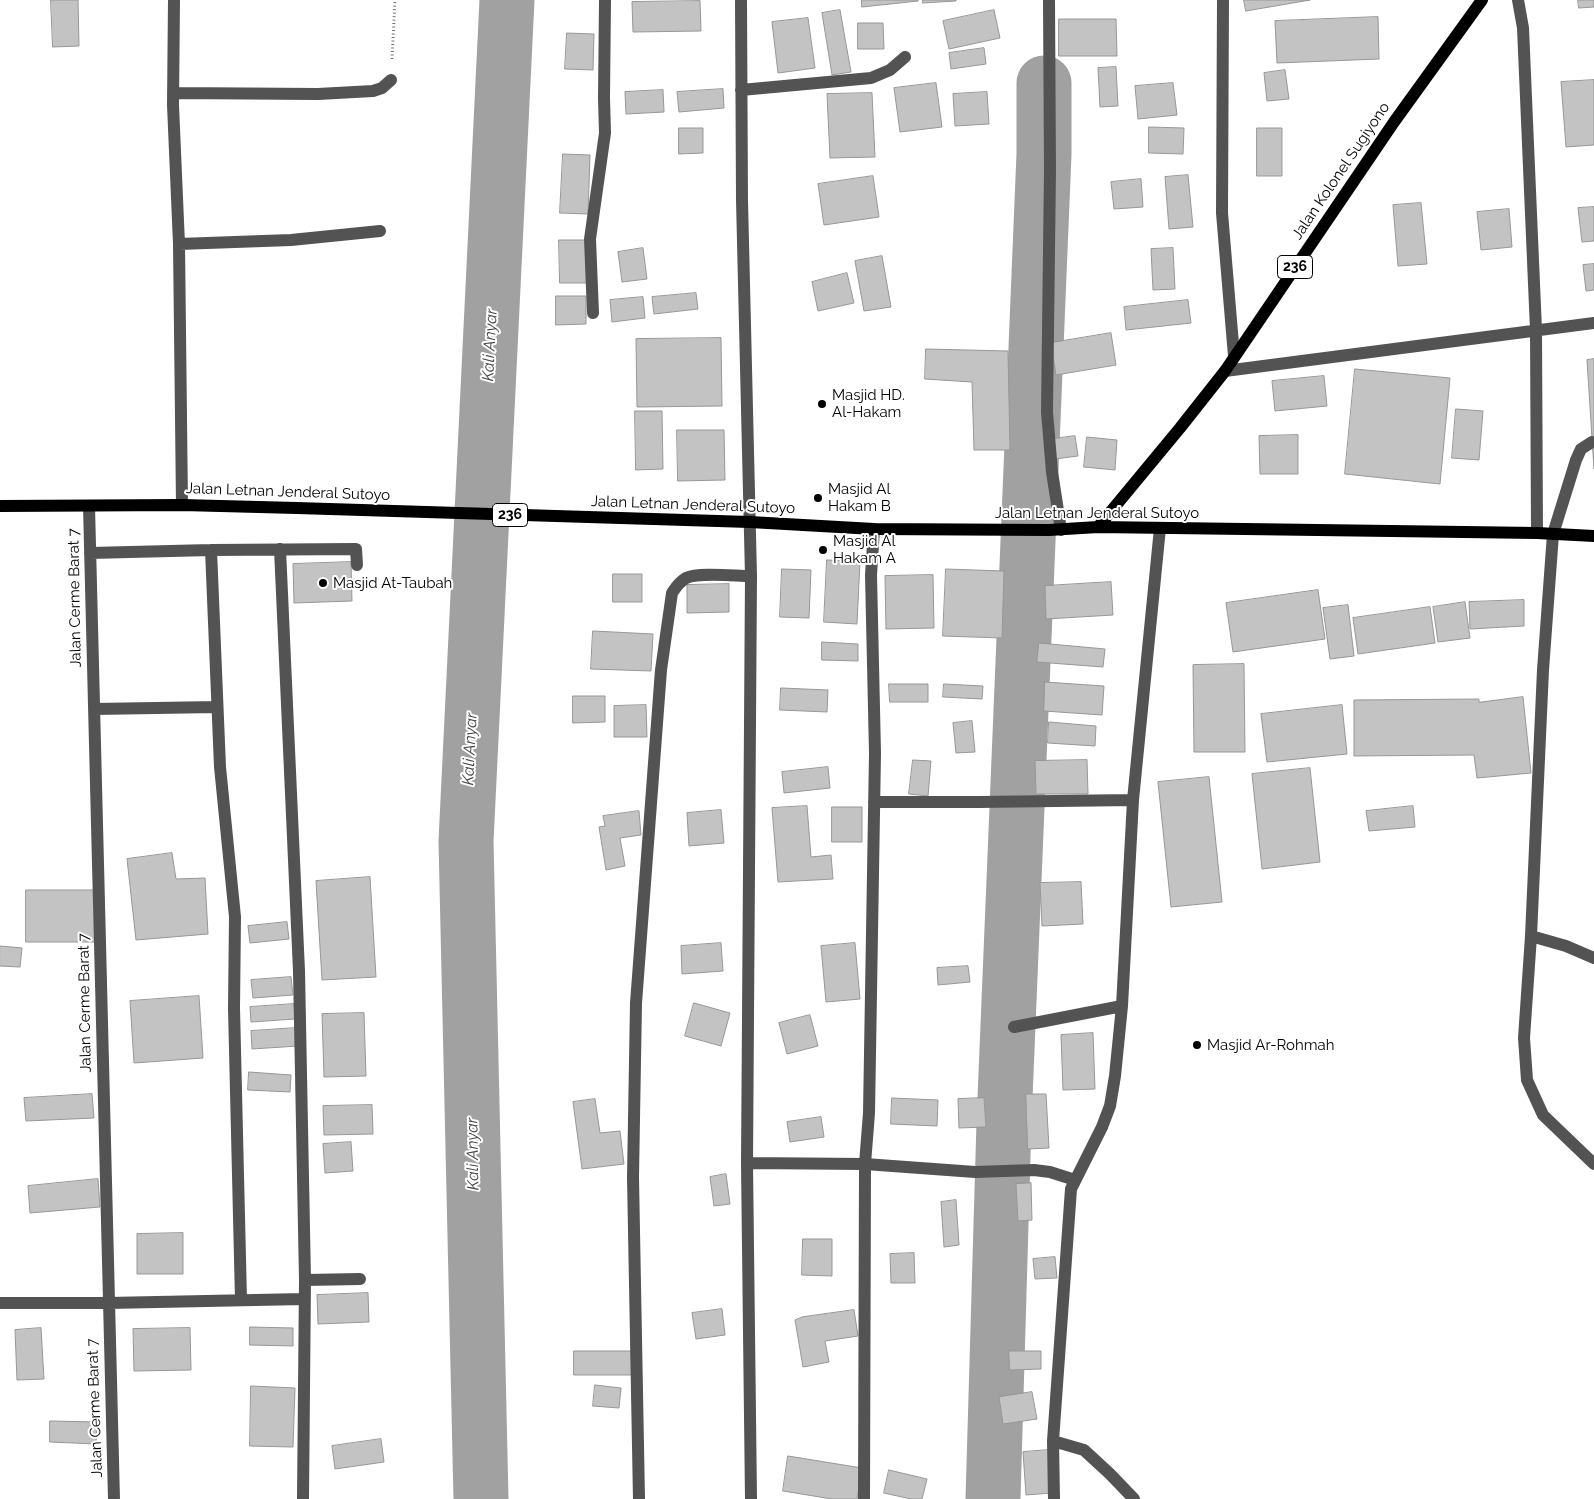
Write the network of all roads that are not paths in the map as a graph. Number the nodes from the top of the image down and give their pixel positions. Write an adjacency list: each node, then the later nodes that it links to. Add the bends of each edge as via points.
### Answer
1 (174, 0): 11 (street)
2 (605, 0): 14 (street, via 605,133 590,239)
3 (741, 0): 10 (street)
4 (1048, 0): 27 (street, via 1047,412)
5 (1222, 0): 17 (street, via 1222,213)
6 (1482, 0): 17 (main road, Jalan Kolonel Sugiyono / 236)
7 (1518, 0): 16 (street, via 1523,28)
8 (905, 57): 10 (street, via 890,70 871,78)
9 (391, 80): 11 (street, via 373,91)
10 (741, 90): 23 (street)
11 (173, 93): 13 (street)
12 (380, 231): 13 (street, via 291,240)
13 (178, 244): 20 (street)
14 (592, 312)
15 (1594, 323): 16 (street)
16 (1536, 330): 18 (street); 28 (street)
17 (1234, 356): 18 (main road, Jalan Kolonel Sugiyono / 236)
18 (1225, 372): 24 (main road, Jalan Kolonel Sugiyono / 236)
19 (1592, 442): 29 (street, via 1581,449 1576,460)
20 (182, 505): 22 (main road, Jalan Letnan Jenderal Sutoyo / 236); 23 (main road, Jalan Letnan Jenderal Sutoyo / 236)
21 (0, 506): 22 (main road, Jalan Letnan Jenderal Sutoyo / 236)
22 (89, 506): 33 (street, Jalan Cerme Barat 7)
23 (750, 522): 26 (main road, Jalan Letnan Jenderal Sutoyo / 236); 35 (street)
24 (1098, 527): 25 (main road, Jalan Letnan Jenderal Sutoyo); 27 (main road, Jalan Letnan Jenderal Sutoyo / 236)
25 (1160, 528): 28 (main road, Jalan Letnan Jenderal Sutoyo); 38 (street)
26 (874, 529): 27 (main road, Jalan Letnan Jenderal Sutoyo / 236); 39 (street, via 871,575)
27 (1055, 530)
28 (1537, 533): 29 (main road, Jalan Letnan Jenderal Sutoyo)
29 (1554, 534): 30 (main road, Jalan Letnan Jenderal Sutoyo); 40 (street, via 1538,746)
30 (1594, 536)
31 (280, 549): 32 (street); 34 (street, via 356,549); 49 (street, via 299,971)
32 (211, 550): 33 (street); 36 (street)
33 (90, 553): 37 (street, Jalan Cerme Barat 7)
34 (357, 564)
35 (751, 576): 44 (street); 57 (street, via 699,575 687,577 678,584 672,593 661,670 634,1052)
36 (217, 707): 37 (street); 51 (street, via 235,917)
37 (94, 709): 53 (street, Jalan Cerme Barat 7)
38 (1132, 800): 39 (street); 42 (street)
39 (874, 802): 45 (street)
40 (1531, 936): 41 (street); 46 (street, via 1524,1038 1527,1080 1543,1115)
41 (1594, 958)
42 (1122, 1006): 43 (street); 47 (street, via 1110,1106)
43 (1014, 1027)
44 (748, 1163): 45 (street); 58 (street)
45 (866, 1164): 47 (street, via 975,1172 1034,1170); 59 (street)
46 (1594, 1164)
47 (1075, 1180): 54 (street, via 1068,1205)
48 (360, 1279): 49 (street)
49 (305, 1280): 50 (street)
50 (304, 1299): 51 (street); 56 (street)
51 (241, 1300): 53 (street)
52 (0, 1303): 53 (street)
53 (108, 1303): 55 (street, Jalan Cerme Barat 7)
54 (1053, 1441): 60 (street); 61 (street, via 1084,1450)
55 (114, 1499)
56 (304, 1499)
57 (639, 1499)
58 (751, 1499)
59 (864, 1499)
60 (1054, 1499)
61 (1134, 1499)

